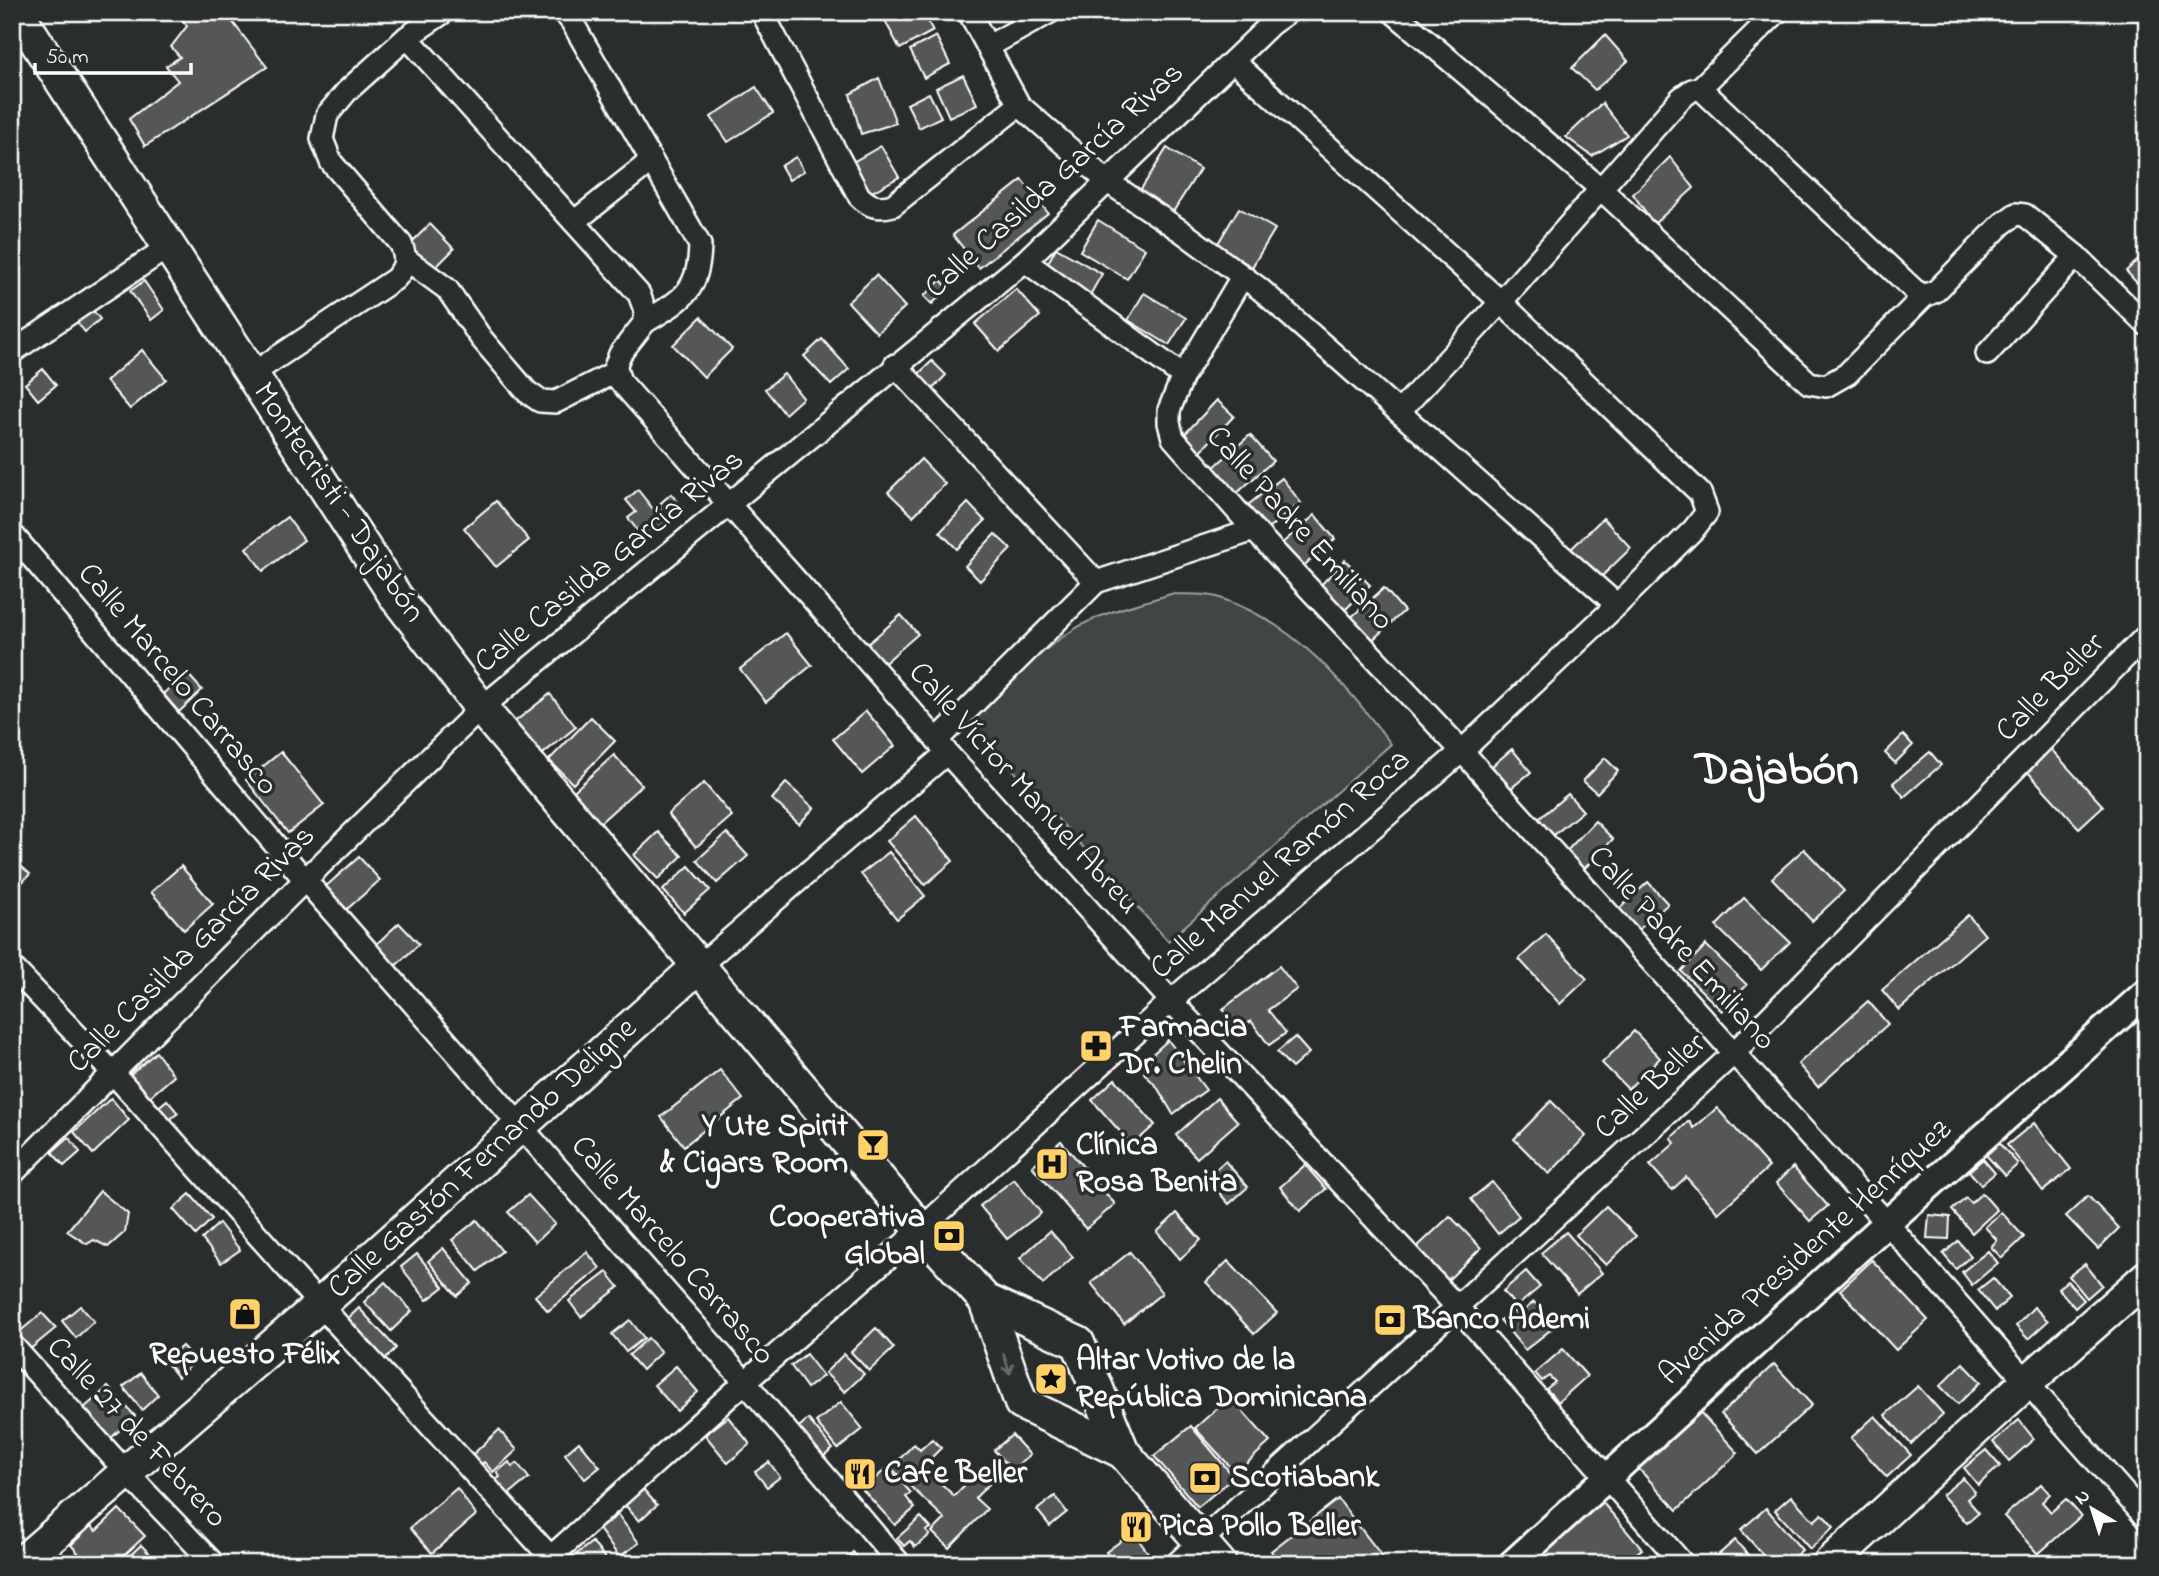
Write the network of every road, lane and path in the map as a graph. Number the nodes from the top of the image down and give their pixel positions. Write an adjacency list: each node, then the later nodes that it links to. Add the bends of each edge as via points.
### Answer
1 (16, 12): 19 (main road, Montecristi - Dajabón)
2 (444, 12): 10 (street)
3 (564, 12): 15 (street)
4 (762, 12): 14 (street, via 859,196 876,208 893,205)
5 (969, 12): 11 (street)
6 (1050, 12): 11 (street)
7 (1393, 12): 17 (street)
8 (1777, 12): 13 (street)
9 (1274, 16): 12 (street, Calle Casilda García Rivas)
10 (407, 37): 18 (street); 21 (street, via 327,115 323,139 331,162 401,244)
11 (989, 46): 14 (street)
12 (1233, 61): 16 (street, Calle Casilda García Rivas); 25 (street)
13 (1700, 88): 17 (street, via 1681,98); 24 (street)
14 (1019, 105): 16 (street)
15 (652, 161): 18 (street); 26 (street, via 700,245 699,271 675,304)
16 (1108, 182): 22 (street, Calle Casilda García Rivas); 23 (street)
17 (1601, 189): 24 (street, via 1809,383 1826,386 1847,374); 25 (street)
18 (574, 222): 26 (street, via 639,294)
19 (168, 247): 28 (street); 32 (main road, Montecristi - Dajabón)
20 (2076, 256): 24 (street, via 2025,215 2016,214 1936,291); 27 (street); 29 (street)
21 (407, 259): 31 (street, via 447,289 481,338 527,393 540,401 556,402); 32 (street, via 395,279)
22 (1025, 261): 30 (street, Calle Casilda García Rivas); 33 (street)
23 (1242, 277): 33 (street); 34 (street)
24 (1924, 296)
25 (1501, 302): 34 (street); 39 (street, Calle Manuel Ramón Roca, via 1700,493 1707,512)
26 (645, 322): 31 (street, via 620,354)
27 (2147, 324)
28 (12, 352)
29 (1987, 354)
30 (895, 365): 35 (street, Calle Casilda García Rivas); 38 (street)
31 (617, 371): 35 (street, Calle Víctor Manuel Abreu, via 620,380)
32 (251, 374): 41 (main road, Montecristi - Dajabón, via 396,597)
33 (1183, 376): 36 (street, Calle Padre Emiliano, via 1169,410 1173,438)
34 (1399, 412): 39 (street)
35 (730, 505): 41 (street, Calle Casilda García Rivas); 42 (street, Calle Víctor Manuel Abreu)
36 (1254, 530): 38 (street); 43 (street, Calle Padre Emiliano)
37 (12, 534): 44 (street, Calle Marcelo Carrasco)
38 (1096, 582): 42 (street, Calle Gastón Fernando Deligne)
39 (1617, 604): 43 (street, Calle Manuel Ramón Roca)
40 (2147, 635): 49 (street, Calle Beller)
41 (481, 708): 44 (street, Calle Casilda García Rivas); 45 (main road, Montecristi - Dajabón)
42 (942, 747): 45 (street, Calle Gastón Fernando Deligne); 48 (street, Calle Víctor Manuel Abreu)
43 (1462, 751): 48 (street, Calle Manuel Ramón Roca); 49 (street, Calle Padre Emiliano)
44 (305, 880): 50 (street, Calle Casilda García Rivas); 51 (street, Calle Marcelo Carrasco)
45 (700, 965): 51 (main road, Calle Gastón Fernando Deligne); 54 (main road, Montecristi - Dajabón)
46 (12, 967): 50 (street)
47 (2147, 992): 53 (street, Avenida Presidente Henríquez)
48 (1171, 1001): 54 (street, Calle Manuel Ramón Roca); 58 (street, Calle Víctor Manuel Abreu)
49 (1733, 1054): 53 (street, Calle Padre Emiliano); 58 (street, Calle Beller)
50 (114, 1074): 52 (street, Calle Casilda García Rivas); 57 (street)
51 (520, 1126): 57 (main road, Calle Gastón Fernando Deligne); 60 (street, Calle Marcelo Carrasco)
52 (12, 1174)
53 (1887, 1223): 61 (street, Calle Padre Emiliano); 64 (street, Avenida Presidente Henríquez)
54 (921, 1229): 56 (main road, Montecristi - Dajabón); 60 (street, Calle Manuel Ramón Roca)
55 (2147, 1277): 61 (main road)
56 (985, 1300): 62 (main road, via 1077,1343); 62 (main road, one-way to 62, via 1021,1403)
57 (320, 1305): 63 (main road, Calle Gastón Fernando Deligne); 67 (street)
58 (1458, 1308): 64 (street, Calle Víctor Manuel Abreu); 66 (street, Calle Beller)
59 (12, 1345): 63 (street, Calle 27 de Febrero)
60 (745, 1382): 67 (street, Calle Manuel Ramón Roca); 70 (street, Calle Marcelo Carrasco)
61 (2026, 1383): 65 (street, Calle Padre Emiliano); 74 (main road)
62 (1123, 1452): 66 (main road)
63 (126, 1472): 68 (main road, Calle Gastón Fernando Deligne); 69 (street, Calle 27 de Febrero)
64 (1607, 1478): 72 (street, Avenida Presidente Henríquez); 73 (street, Calle Víctor Manuel Abreu)
65 (2147, 1519)
66 (1211, 1552): 71 (street, Calle Beller)
67 (550, 1561)
68 (20, 1564)
69 (214, 1564)
70 (900, 1564)
71 (1176, 1564)
72 (1512, 1564)
73 (1682, 1564)
74 (1829, 1564)

